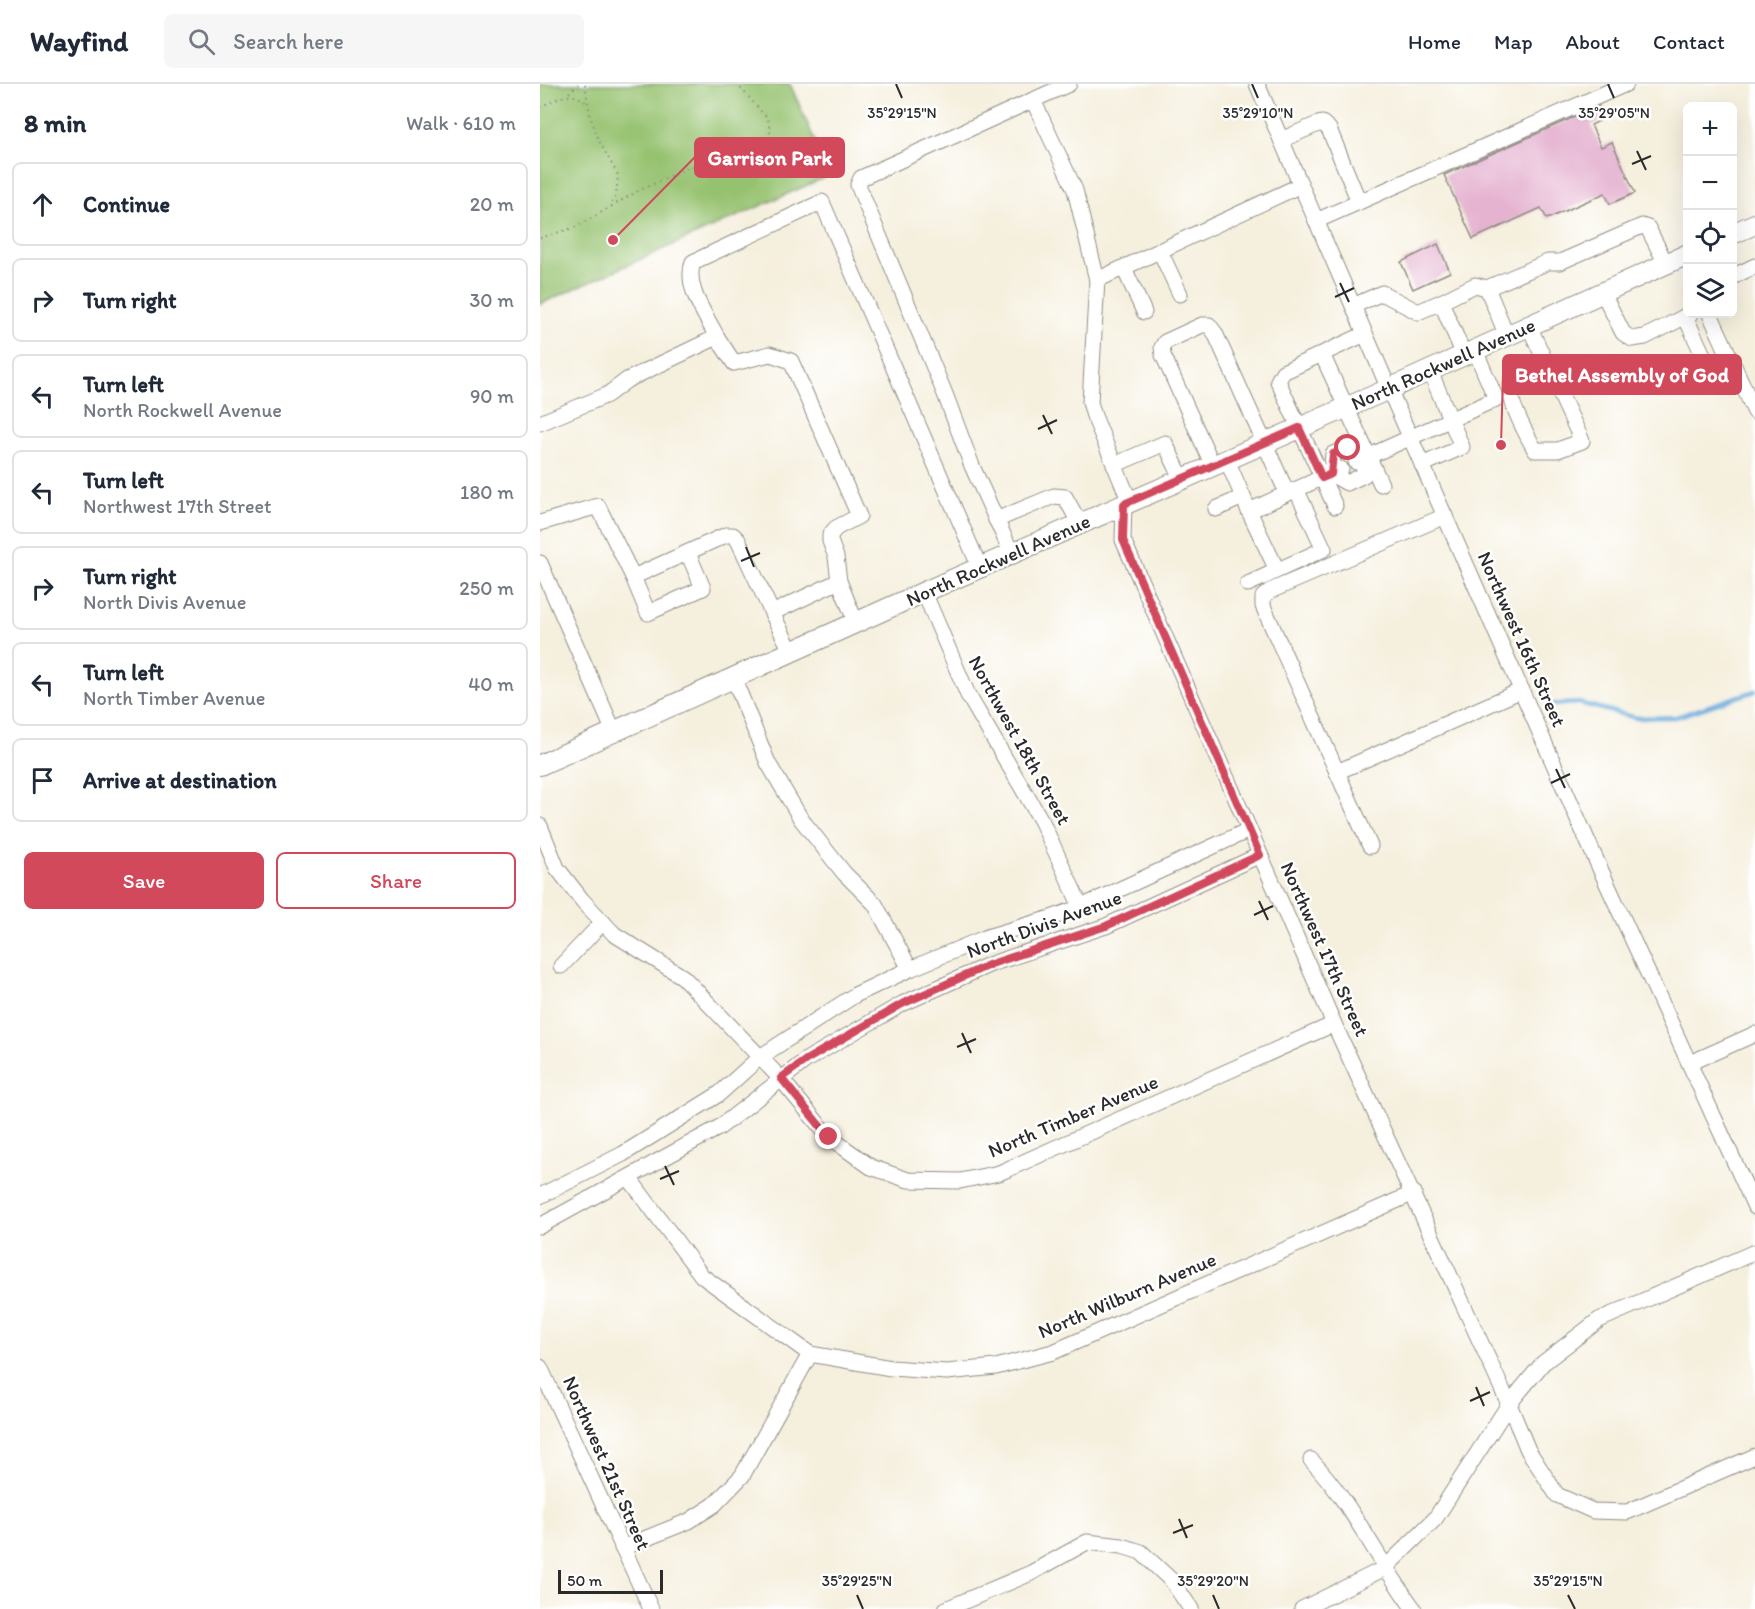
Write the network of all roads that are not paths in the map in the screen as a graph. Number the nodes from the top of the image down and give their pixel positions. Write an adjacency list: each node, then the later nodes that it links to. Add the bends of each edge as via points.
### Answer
1 (1069, 84): 4 (street)
2 (1257, 84): 5 (street, Northwest 16th Street)
3 (1626, 84): 7 (street)
4 (1033, 100): 16 (street, via 1075,189); 57 (street, via 861,178 858,185)
5 (1281, 140): 6 (street, Northwest 16th Street); 7 (street, via 1318,124 1325,125)
6 (1301, 185): 8 (street, Northwest 16th Street); 11 (street)
7 (1359, 202): 8 (street)
8 (1316, 221): 21 (street, Northwest 16th Street)
9 (1755, 224): 10 (main road)
10 (1737, 232)
11 (1160, 251): 14 (street); 19 (street)
12 (1681, 259): 17 (street, via 1641,226 1560,262 1548,262); 18 (main road, North Rockwell Avenue)
13 (1755, 266): 15 (street)
14 (1124, 268): 16 (street); 22 (street)
15 (1737, 275)
16 (1097, 280): 46 (street, via 1090,402)
17 (1487, 288): 20 (street, via 1475,285); 28 (street)
18 (1603, 293): 23 (street, via 1623,333 1632,339 1645,337); 26 (main road, North Rockwell Avenue)
19 (1180, 294)
20 (1440, 302): 21 (street, via 1418,312 1382,293); 30 (street)
21 (1353, 306): 27 (street, Northwest 16th Street)
22 (1144, 312)
23 (1683, 318)
24 (1689, 318): 34 (street, via 1716,378)
25 (1712, 318): 34 (street)
26 (1529, 326): 28 (main road, North Rockwell Avenue); 32 (street)
27 (1365, 334): 31 (street); 36 (street, Northwest 16th Street)
28 (1507, 336): 30 (main road, North Rockwell Avenue)
29 (717, 337): 40 (street, via 627,380 608,395); 63 (street, via 690,283 693,262 822,202); 66 (street, via 734,363 770,354 790,362 858,516 830,535)
30 (1470, 353): 33 (main road, North Rockwell Avenue); 39 (street, via 1496,399)
31 (1322, 354): 37 (street); 41 (street, via 1280,376 1280,386)
32 (1546, 363): 32 (street, via 1582,441 1558,450 1535,450 1509,391 1513,381)
33 (1430, 371): 36 (main road, North Rockwell Avenue); 39 (street)
34 (1736, 371): 35 (street)
35 (1749, 384): 38 (street)
36 (1389, 389): 37 (main road, North Rockwell Avenue); 42 (street, Northwest 16th Street)
37 (1347, 408): 41 (main road, North Rockwell Avenue); 44 (street)
38 (1755, 412)
39 (1450, 419): 42 (street); 47 (street, via 1462,447)
40 (540, 423)
41 (1299, 428): 43 (main road, North Rockwell Avenue); 48 (street)
42 (1410, 438): 44 (street); 47 (street, Northwest 16th Street)
43 (1264, 444): 45 (main road, North Rockwell Avenue); 45 (street, via 1215,333 1209,325 1202,325 1165,342 1163,355); 51 (street)
44 (1363, 458): 48 (street, via 1348,448 1333,454); 48 (street, via 1364,476 1347,483); 50 (street)
45 (1220, 463): 49 (main road, North Rockwell Avenue); 53 (street)
46 (1114, 465): 49 (street, via 1165,442); 52 (street)
47 (1422, 465): 56 (street, Northwest 16th Street)
48 (1331, 473): 51 (street); 54 (street)
49 (1182, 479): 52 (main road, North Rockwell Avenue)
50 (1381, 484)
51 (1292, 491): 53 (street); 64 (street, via 1323,549)
52 (1127, 503): 59 (main road, North Rockwell Avenue); 78 (street, Northwest 17th Street, via 1123,540)
53 (1246, 504): 55 (street); 64 (street)
54 (1335, 506)
55 (1216, 509)
56 (1445, 516): 73 (street, Northwest 16th Street); 76 (street, via 1263,597 1263,606)
57 (996, 520): 59 (street, via 1054,496 1065,497); 61 (street)
58 (540, 523): 65 (street, via 598,506)
59 (1080, 524): 61 (main road, North Rockwell Avenue)
60 (688, 552): 65 (street); 65 (street, via 704,588 648,612); 69 (street, via 733,535)
61 (1012, 554): 63 (main road, North Rockwell Avenue)
62 (540, 563): 74 (street)
63 (980, 568): 68 (main road, North Rockwell Avenue)
64 (1277, 570): 67 (street)
65 (633, 577)
66 (839, 581): 69 (street); 70 (street)
67 (1248, 584)
68 (924, 592): 70 (main road, North Rockwell Avenue); 81 (street, Northwest 18th Street, via 968,695 1042,822)
69 (772, 613): 71 (street)
70 (856, 624): 71 (main road, North Rockwell Avenue)
71 (792, 653): 72 (main road, North Rockwell Avenue)
72 (734, 679): 74 (main road, North Rockwell Avenue); 84 (street, via 768,763 801,819 844,873 875,904)
73 (1522, 690): 76 (street); 88 (street, Northwest 16th Street)
74 (614, 732): 75 (main road, North Rockwell Avenue)
75 (540, 765)
76 (1337, 771): 79 (street)
77 (540, 826): 82 (street, North Timber Avenue, via 557,868)
78 (1249, 830): 80 (street, Northwest 17th Street); 81 (street, North Divis Avenue)
79 (1370, 846)
80 (1260, 855): 85 (street, Northwest 17th Street); 89 (street, North Divis Avenue, via 1106,926 991,964 902,1004)
81 (1081, 907): 84 (street, North Divis Avenue, via 987,937)
82 (603, 922): 83 (street); 87 (street, North Timber Avenue, via 614,934 683,977)
83 (561, 966)
84 (910, 969): 87 (street, North Divis Avenue, via 855,995)
85 (1334, 1024): 89 (street, North Timber Avenue, via 999,1173 960,1181 908,1180 872,1167 829,1137); 91 (street, Northwest 17th Street)
86 (1755, 1034): 88 (street)
87 (760, 1057): 89 (street, North Timber Avenue); 92 (street, North Divis Avenue, via 719,1094 623,1154)
88 (1690, 1063): 93 (street, Northwest 16th Street)
89 (781, 1078): 90 (street, North Divis Avenue, via 720,1127)
90 (629, 1178): 94 (street, North Divis Avenue); 96 (street, North Wilburn Avenue, via 702,1276)
91 (1414, 1193): 96 (street, North Wilburn Avenue, via 1053,1352 996,1366 947,1372 891,1368); 98 (street, Northwest 17th Street)
92 (540, 1196)
93 (1755, 1207)
94 (540, 1226)
95 (1755, 1252): 98 (street, via 1599,1320 1543,1363)
96 (810, 1354): 101 (street, via 742,1476 714,1505 689,1521)
97 (540, 1367): 101 (street, Northwest 21st Street)
98 (1509, 1404): 99 (street, Northwest 17th Street, via 1528,1450 1557,1495 1593,1511 1627,1512); 102 (street, via 1435,1519)
99 (1755, 1456)
100 (1311, 1460): 102 (street, via 1329,1479)
101 (622, 1548): 103 (street, Northwest 21st Street)
102 (1385, 1568): 106 (street); 107 (street)
103 (651, 1609)
104 (946, 1609): 105 (street, via 1031,1573 1087,1542 1142,1552 1172,1581)
105 (1191, 1609)
106 (1302, 1609)
107 (1414, 1609)

